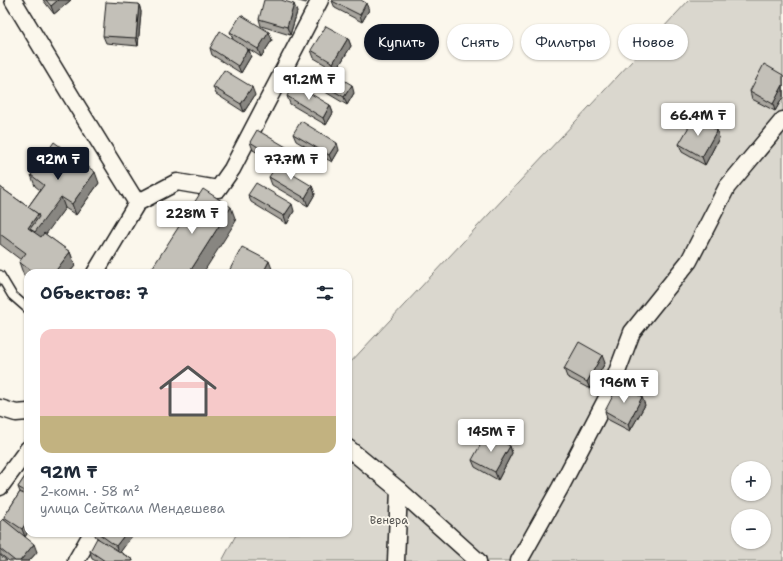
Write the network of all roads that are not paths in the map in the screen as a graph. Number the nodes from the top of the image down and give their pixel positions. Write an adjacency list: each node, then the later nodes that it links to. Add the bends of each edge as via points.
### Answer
1 (13, 0): 4 (street)
2 (320, 0): 4 (street, via 232,170 218,189 177,182)
3 (783, 120): 18 (street, via 727,187 689,261 632,332 608,396)
4 (137, 202): 5 (street)
5 (97, 269)
6 (0, 275): 7 (lane, via 12,295)
7 (24, 306)
8 (0, 408): 9 (street, via 16,413)
9 (24, 412)
10 (352, 451): 13 (street)
11 (24, 454): 12 (street)
12 (0, 487)
13 (399, 490): 16 (street); 17 (street)
14 (90, 537): 15 (street)
15 (76, 561)
16 (396, 561)
17 (478, 561)
18 (519, 561)

